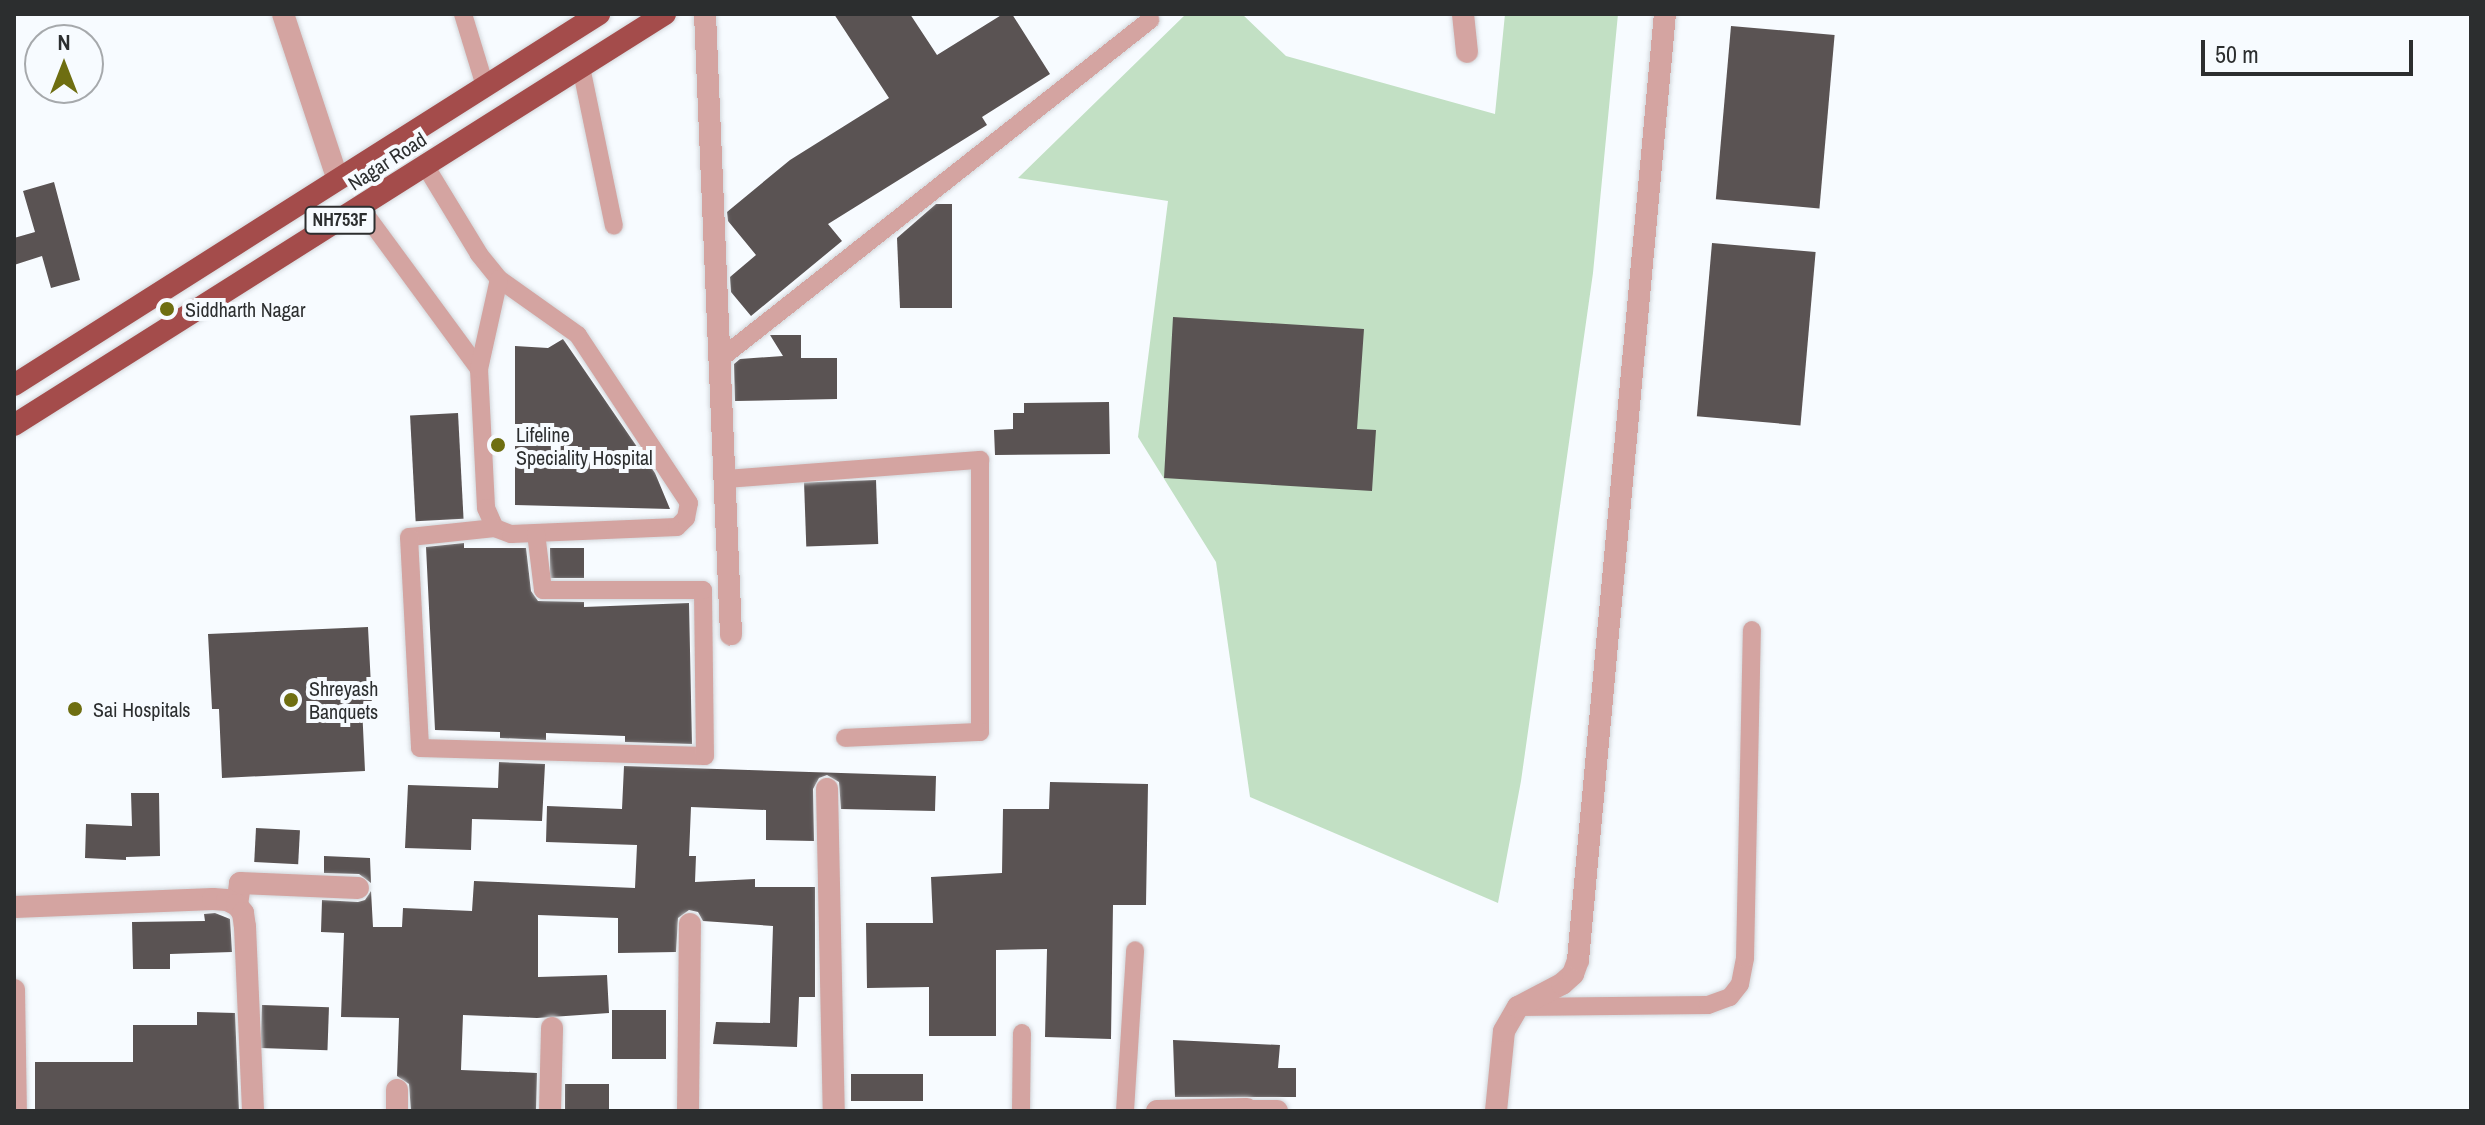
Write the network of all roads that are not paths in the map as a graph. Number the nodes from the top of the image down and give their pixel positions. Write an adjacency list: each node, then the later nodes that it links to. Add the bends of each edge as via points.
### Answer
1 (283, 14): 13 (street)
2 (463, 14): 11 (lane)
3 (665, 14): 10 (highway, Nagar Road / NH753F)
4 (705, 14): 19 (street)
5 (1463, 14): 9 (street)
6 (1665, 14): 36 (street, via 1578,960 1562,984)
7 (586, 18): 11 (highway, Nagar Road / NH753F)
8 (1150, 20): 19 (lane)
9 (1467, 52)
10 (581, 67): 12 (highway, Nagar Road / NH753F); 16 (lane)
11 (485, 86): 13 (highway, Nagar Road / NH753F)
12 (426, 167): 14 (highway, Nagar Road / NH753F); 18 (lane)
13 (337, 177): 15 (highway, Nagar Road / NH753F)
14 (360, 207): 17 (highway, Nagar Road / NH753F); 20 (lane)
15 (286, 210): 17 (highway); 21 (highway, Nagar Road / NH753F)
16 (614, 226)
17 (299, 246): 22 (highway, Nagar Road / NH753F)
18 (499, 279): 20 (lane); 25 (lane, via 578,335 689,503 686,518 677,527)
19 (720, 359): 23 (street)
20 (479, 369): 24 (lane, via 486,508)
21 (14, 385)
22 (14, 425)
23 (725, 479): 27 (street); 28 (lane, via 980,460 980,732)
24 (495, 528): 25 (lane, via 511,534); 25 (lane, via 409,537 420,748 705,756 703,590 543,590)
25 (536, 533)
26 (1752, 630): 36 (lane, via 1745,958 1740,984 1730,997 1708,1005)
27 (731, 634)
28 (845, 738)
29 (827, 789): 44 (street)
30 (358, 888): 31 (street, via 240,883)
31 (237, 905): 32 (street, via 213,899); 41 (street, via 245,927)
32 (14, 907)
33 (690, 924): 43 (street)
34 (1135, 950): 46 (lane)
35 (14, 990): 40 (street)
36 (1518, 1007): 49 (street, via 1504,1031)
37 (552, 1028): 42 (street)
38 (1022, 1033): 45 (lane)
39 (1247, 1110): 47 (street); 48 (street)
40 (16, 1111)
41 (253, 1111)
42 (550, 1111)
43 (688, 1111)
44 (834, 1111)
45 (1021, 1111)
46 (1125, 1111)
47 (1157, 1111)
48 (1277, 1111)
49 (1496, 1111)

